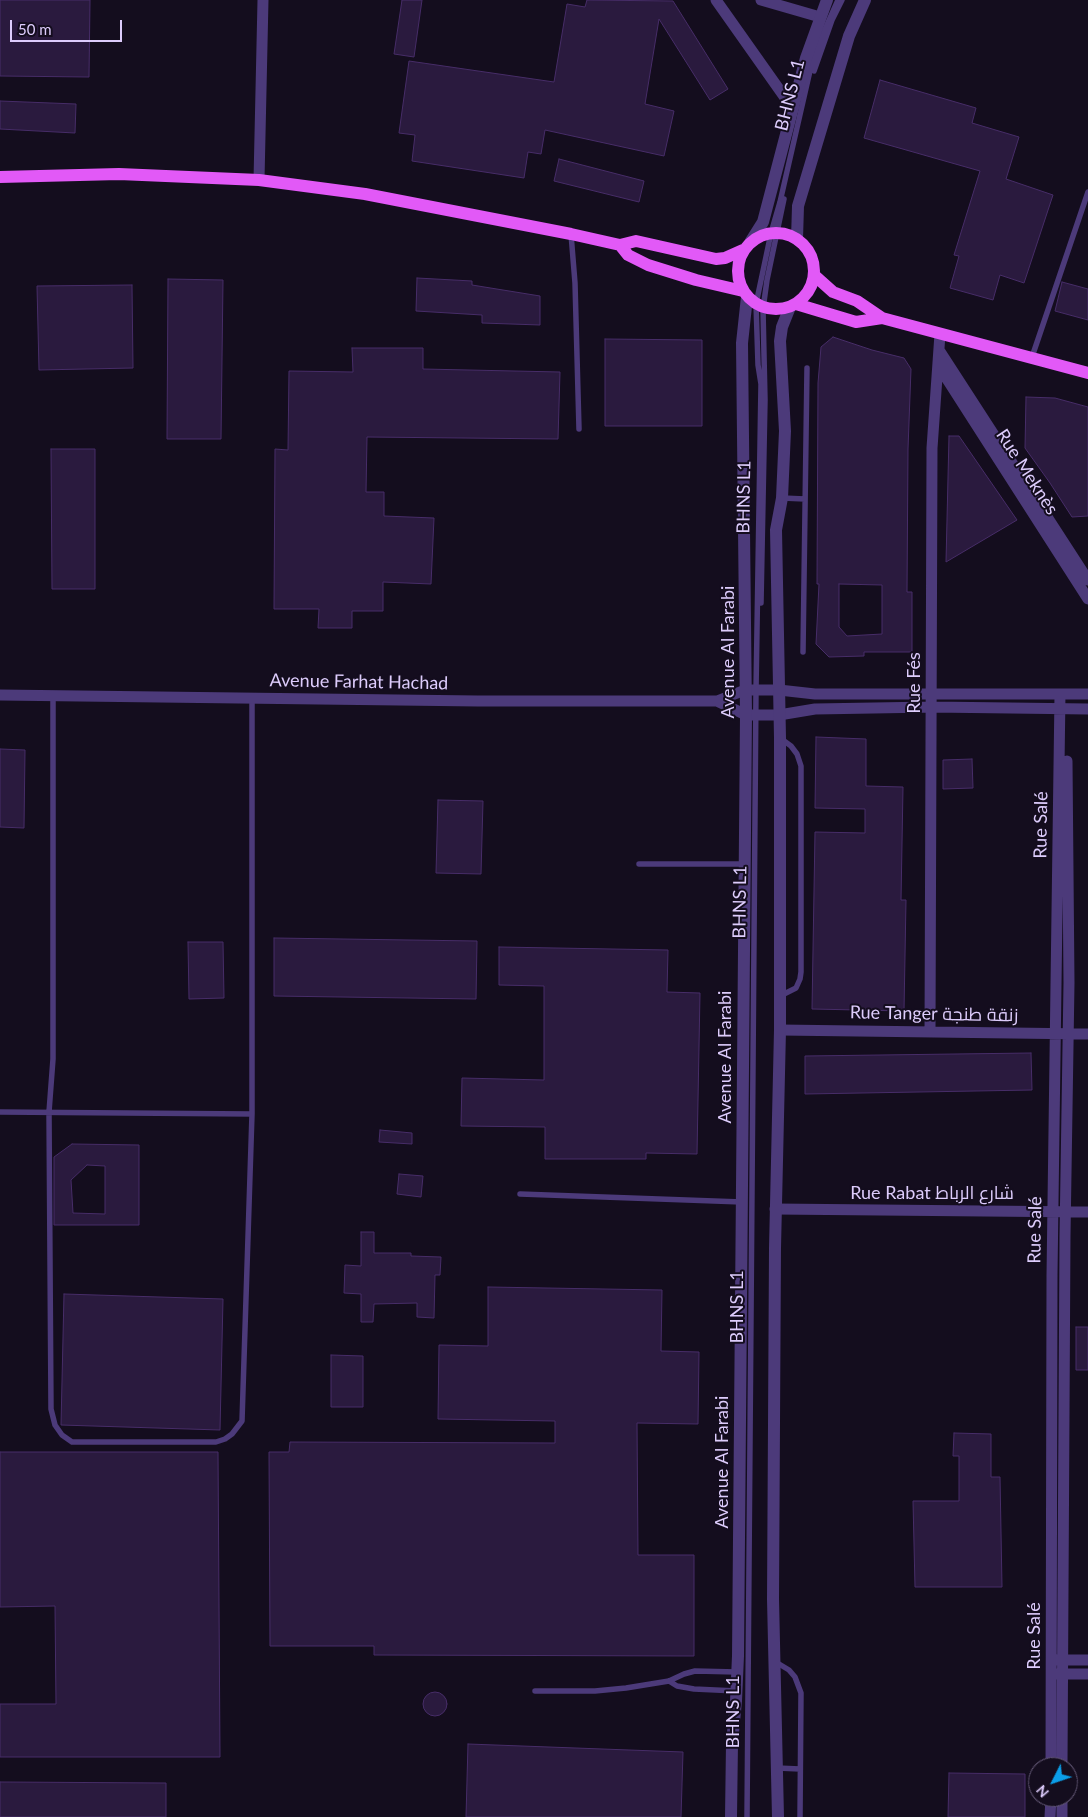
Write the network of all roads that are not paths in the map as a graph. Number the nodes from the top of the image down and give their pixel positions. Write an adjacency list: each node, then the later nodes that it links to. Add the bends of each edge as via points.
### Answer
1 (263, 0): 11 (street)
2 (716, 0): 9 (street)
3 (761, 0): 8 (street)
4 (827, 0): 8 (street)
5 (838, 0): 13 (lane, BHNS L1, via 817,47)
6 (842, 0): 13 (lane, BHNS L1, via 814,70)
7 (865, 0): 15 (street, via 849,36 798,206)
8 (820, 17): 9 (street)
9 (793, 109): 17 (street, via 763,222)
10 (0, 177): 11 (main road, via 119,174)
11 (259, 180): 14 (main road, via 364,194)
12 (1088, 192): 24 (lane)
13 (774, 233): 15 (main road, via 785,233); 17 (main road); 19 (lane, BHNS L1)
14 (571, 234): 16 (main road); 28 (lane)
15 (798, 240): 18 (main road, via 810,253)
16 (620, 245): 17 (main road, via 636,241 716,259 725,258); 19 (main road, via 628,255 648,265)
17 (747, 245): 19 (main road, via 738,261 737,273 740,285)
18 (814, 275): 20 (main road, via 811,288); 21 (main road, via 833,292 857,301)
19 (752, 300): 20 (main road, via 778,310); 34 (lane, BHNS L1, via 761,384); 34 (street, Avenue Al Farabi, via 742,343)
20 (793, 306): 21 (main road, via 856,322); 29 (street, via 782,327 780,341 786,432)
21 (882, 318): 22 (main road)
22 (940, 334): 23 (street, Rue Fés); 24 (main road)
23 (938, 350): 25 (street, Rue Fés); 31 (street, Rue Meknès)
24 (1032, 358): 27 (main road)
25 (938, 365): 32 (street, Rue Meknès); 36 (street, Rue Fés, via 932,448)
26 (807, 368): 30 (lane)
27 (1088, 373)
28 (579, 429)
29 (782, 498): 30 (lane); 35 (street, via 776,530)
30 (805, 499): 33 (lane)
31 (1088, 580)
32 (1088, 599)
33 (802, 652)
34 (754, 690): 35 (street, Avenue Farhat Hachad); 42 (street, Avenue Farhat Hachad); 46 (street, Avenue Al Farabi)
35 (779, 690): 36 (street, Avenue Farhat Hachad, via 815,694); 47 (street)
36 (932, 694): 37 (street, Avenue Farhat Hachad); 43 (street, Rue Fés)
37 (1063, 694): 38 (street, Avenue Farhat Hachad); 44 (street, Rue Salé)
38 (1088, 694)
39 (0, 695): 40 (street, Avenue Farhat Hachad)
40 (53, 696): 41 (street, Avenue Farhat Hachad); 58 (lane, via 53,1029)
41 (252, 698): 42 (street, Avenue Farhat Hachad); 59 (lane)
42 (717, 701): 46 (street, Avenue Farhat Hachad)
43 (932, 707): 44 (street, Avenue Farhat Hachad); 47 (street, Avenue Farhat Hachad, via 815,709); 53 (street, Rue Fés)
44 (1063, 709): 45 (street, Avenue Farhat Hachad); 54 (street, Rue Salé); 55 (street, Rue Salé)
45 (1088, 709)
46 (753, 715): 47 (street, Avenue Farhat Hachad); 50 (street, Avenue Al Farabi); 80 (lane, BHNS L1)
47 (779, 715): 48 (street)
48 (780, 738): 51 (street); 51 (lane, via 797,754 801,766 801,972 796,988)
49 (639, 864): 50 (lane)
50 (744, 864): 61 (street, Avenue Al Farabi)
51 (780, 996): 52 (street)
52 (780, 1030): 53 (street, Rue Tanger زنقة طنجة); 62 (street)
53 (930, 1032): 54 (street, Rue Tanger زنقة طنجة)
54 (1055, 1033): 55 (street, Rue Tanger زنقة طنجة); 63 (street, Rue Salé)
55 (1068, 1033): 56 (street, Rue Tanger زنقة طنجة); 64 (street, Rue Salé)
56 (1088, 1034)
57 (0, 1112): 58 (lane)
58 (49, 1112): 59 (lane); 59 (lane, via 51,1409 55,1426 72,1442 216,1442 232,1434 242,1422)
59 (252, 1114)
60 (520, 1194): 61 (lane)
61 (742, 1202): 69 (street, Avenue Al Farabi)
62 (775, 1209): 63 (street, Rue Rabat شارع الرباط); 66 (street)
63 (1053, 1212): 64 (street, Rue Rabat شارع الرباط); 67 (street, Rue Salé)
64 (1065, 1212): 65 (street, Rue Rabat شارع الرباط); 67 (street, Rue Salé)
65 (1088, 1212)
66 (774, 1660): 77 (street); 78 (lane, via 789,1670 801,1693)
67 (1057, 1660): 68 (street); 70 (street, Rue Salé)
68 (1088, 1660)
69 (738, 1672): 72 (lane, via 695,1671); 74 (street, Avenue Al Farabi)
70 (1057, 1674): 71 (street); 75 (street, Rue Salé); 76 (street, Rue Salé)
71 (1088, 1674)
72 (669, 1681): 73 (lane, via 596,1691); 74 (lane, via 694,1689)
73 (535, 1691)
74 (737, 1691): 79 (street, Avenue Al Farabi, via 732,1743)
75 (1052, 1757)
76 (1061, 1757)
77 (777, 1768): 78 (lane); 81 (street)
78 (800, 1770): 82 (lane)
79 (731, 1817)
80 (749, 1817)
81 (778, 1817)
82 (800, 1817)

